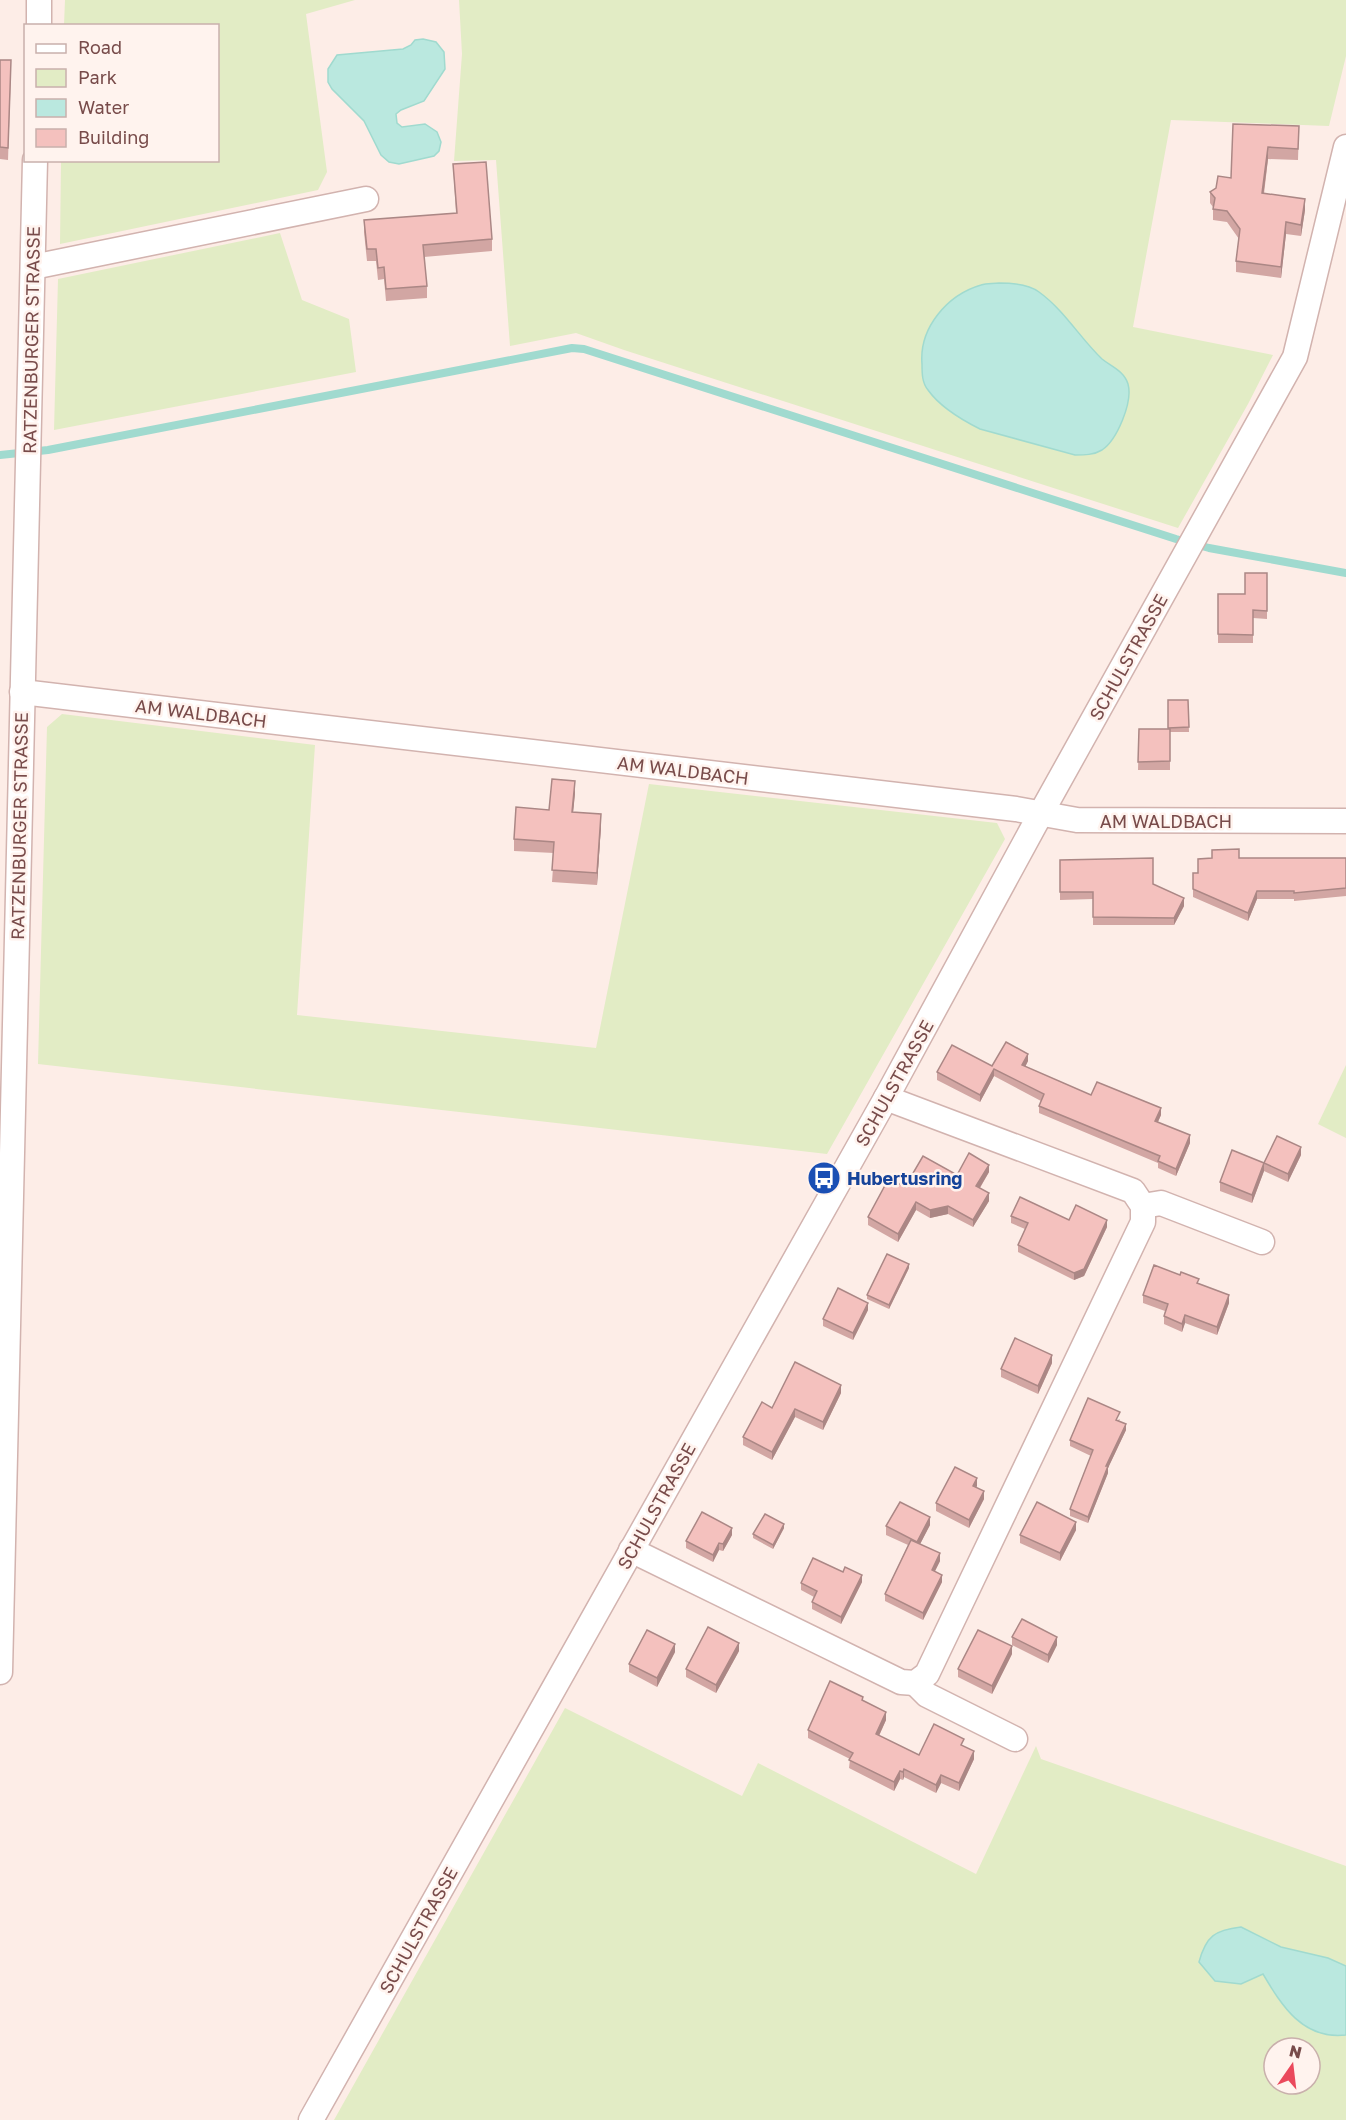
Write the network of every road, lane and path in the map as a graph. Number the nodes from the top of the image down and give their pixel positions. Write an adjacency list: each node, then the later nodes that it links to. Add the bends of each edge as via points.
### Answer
1 (39, 0): 2 (street)
2 (39, 24)
3 (1346, 147): 8 (street, SCHULSTRASSE, via 1295,357)
4 (35, 162): 6 (street, RATZENBURGER STRASSE)
5 (366, 199): 6 (street)
6 (33, 267): 7 (street, RATZENBURGER STRASSE)
7 (22, 692): 8 (street, AM WALDBACH, via 1016,809); 14 (street, RATZENBURGER STRASSE)
8 (1040, 815): 9 (street, AM WALDBACH, via 1077,820); 10 (street, SCHULSTRASSE)
9 (1346, 821)
10 (886, 1098): 11 (street, via 1133,1191); 13 (street, SCHULSTRASSE)
11 (1143, 1206): 12 (street, via 1161,1203); 15 (street, via 1143,1222 927,1674)
12 (1262, 1242)
13 (631, 1550): 15 (street, via 901,1682); 17 (street, SCHULSTRASSE)
14 (0, 1672)
15 (915, 1683): 16 (street, via 927,1695)
16 (1015, 1739)
17 (311, 2120)

